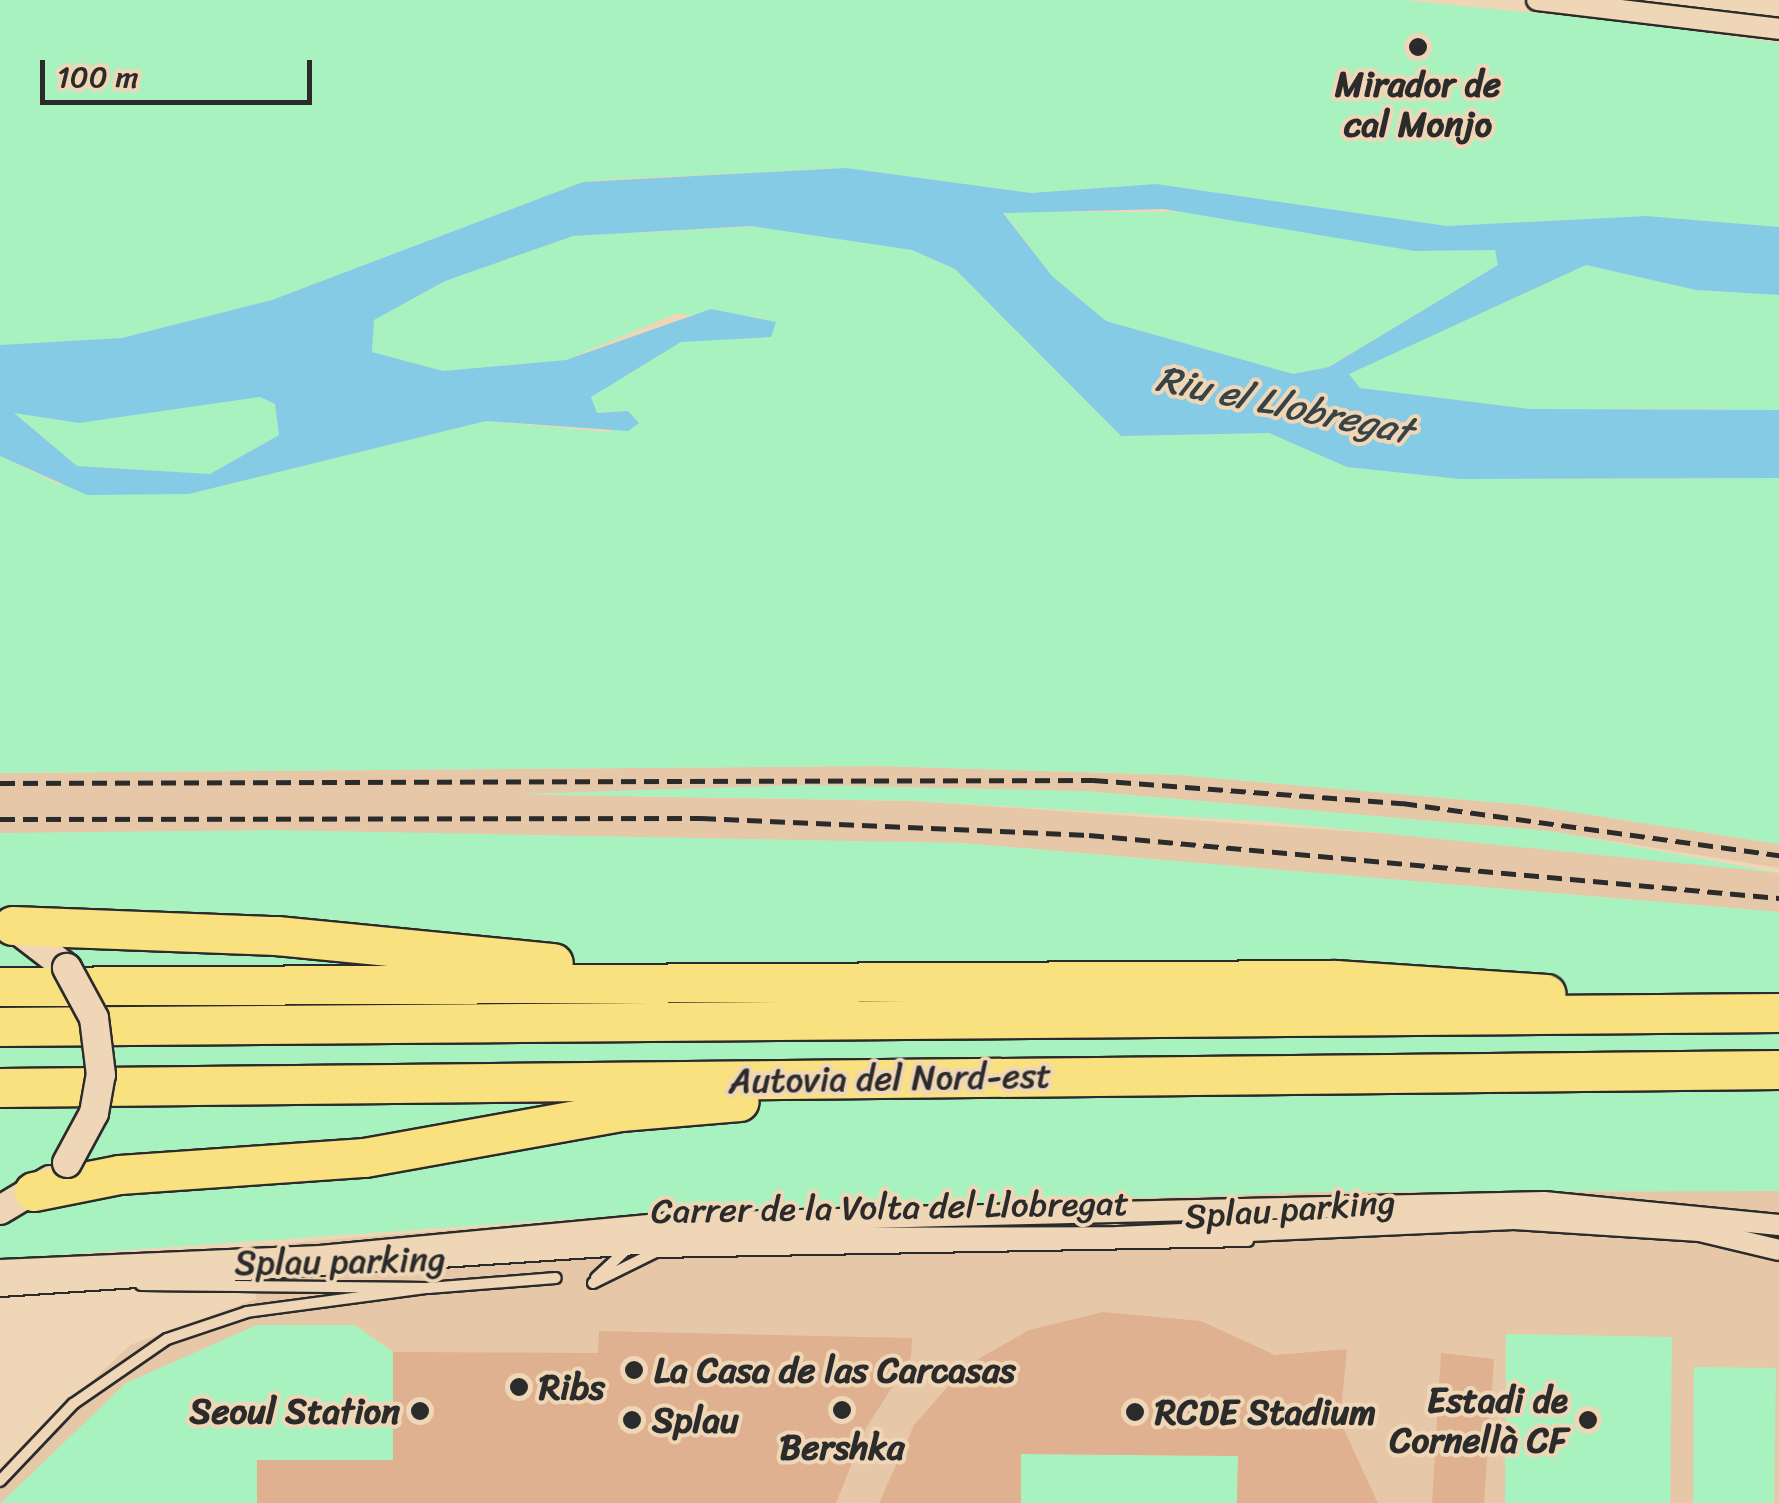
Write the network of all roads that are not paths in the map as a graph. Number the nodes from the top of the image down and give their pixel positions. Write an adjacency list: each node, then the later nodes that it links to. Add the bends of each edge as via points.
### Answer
1 (1537, 0): 2 (street)
2 (1779, 29)
3 (7, 924): 4 (highway, via 366,943); 12 (main road, bridge, via 67,968 94,1018 102,1075 87,1130 66,1163)
4 (740, 983): 5 (highway); 6 (highway, via 1336,980)
5 (0, 987)
6 (1722, 1012): 7 (highway, Autovia del Nord-est); 8 (highway, Autovia del Nord-est)
7 (1779, 1013)
8 (0, 1026)
9 (1779, 1070): 10 (highway, Autovia del Nord-est)
10 (1160, 1075): 11 (highway, Autovia del Nord-est); 12 (highway, via 621,1112 365,1158 120,1175)
11 (0, 1088)
12 (34, 1192): 13 (main road)
13 (0, 1210)
14 (1458, 1221): 16 (street, Carrer de la Volta del Llobregat, via 1083,1238); 16 (lane, Splau parking, via 1111,1249 656,1252 593,1283); 17 (street, Carrer de la Volta del Llobregat, via 1628,1223)
15 (1779, 1225): 18 (street, Carrer de la Volta del Llobregat, via 1544,1202 945,1216 656,1224 320,1256)
16 (634, 1243): 20 (street, Carrer de la Volta del Llobregat)
17 (1779, 1250)
18 (0, 1270)
19 (556, 1278): 22 (lane, Splau parking)
20 (125, 1283): 21 (street, Carrer de la Volta del Llobregat); 22 (lane, Splau parking)
21 (0, 1286)
22 (428, 1288): 23 (lane, via 267,1308 166,1338 74,1404)
23 (0, 1481)

